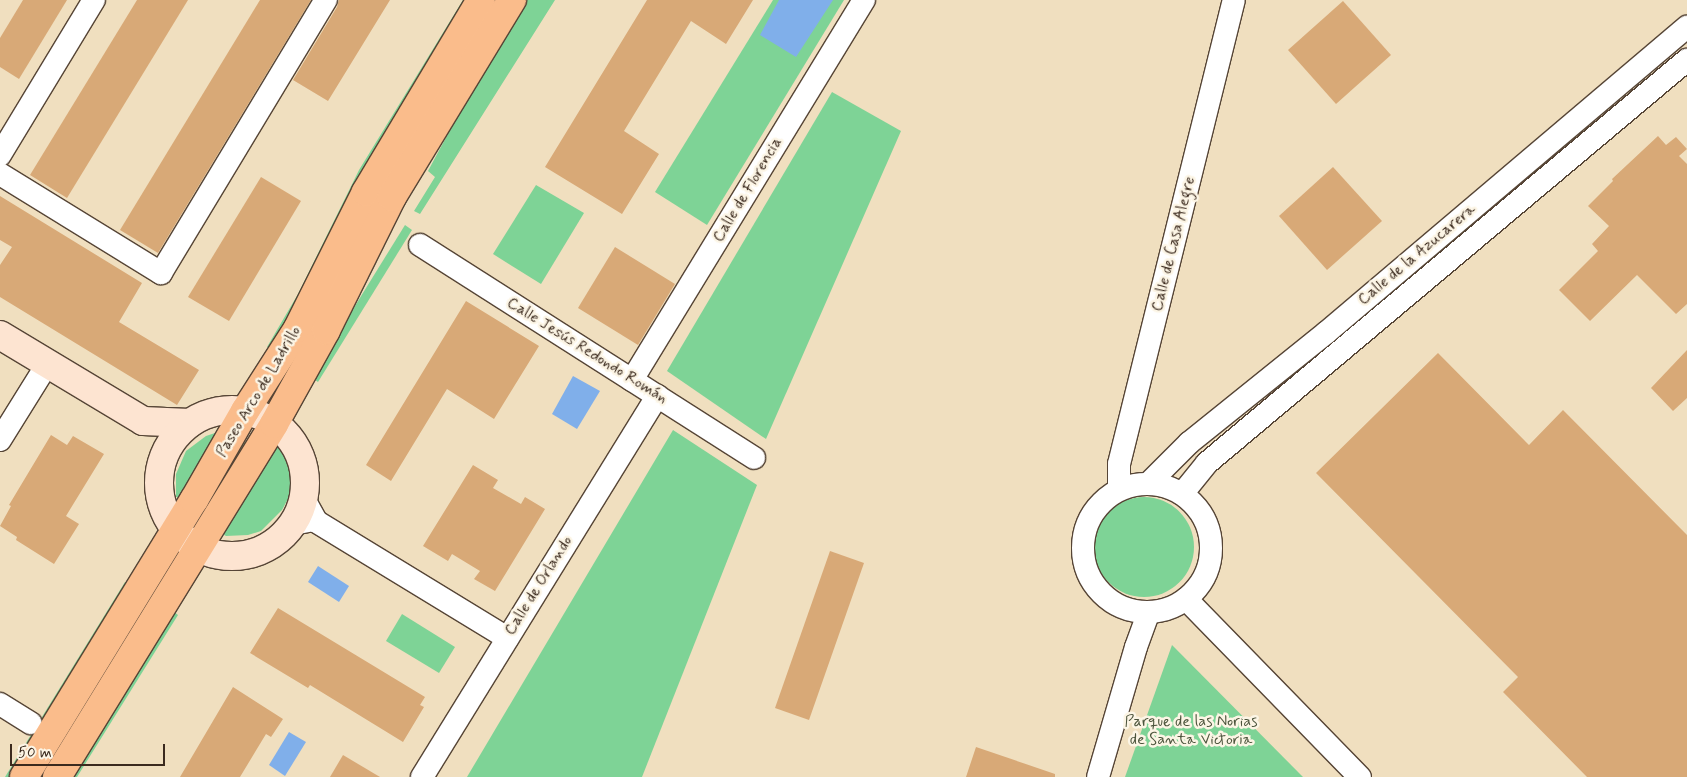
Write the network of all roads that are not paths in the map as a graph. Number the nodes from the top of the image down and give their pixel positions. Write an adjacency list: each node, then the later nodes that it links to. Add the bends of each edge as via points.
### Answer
1 (94, 0): 9 (street)
2 (326, 0): 10 (street, via 161,273)
3 (481, 0): 16 (main road, Paseo Arco de Ladrillo, via 366,192 298,328)
4 (512, 0): 19 (main road, Paseo Arco de Ladrillo, via 392,197 326,330)
5 (864, 0): 14 (street, Calle de Florencia)
6 (1234, 0): 24 (street, Calle de Casa Alegre, via 1118,464)
7 (1687, 27): 23 (street, Calle de la Azucarera, via 1327,332 1189,443)
8 (1687, 60): 25 (street, Calle de la Azucarera, via 1207,463)
9 (0, 155)
10 (0, 174)
11 (420, 245): 14 (street, Calle Jesús Redondo Román)
12 (0, 335): 13 (street)
13 (48, 363): 17 (street); 20 (street)
14 (632, 380): 15 (street, Calle Jesús Redondo Román)
15 (657, 396): 21 (street, Calle Jesús Redondo Román); 31 (street, Calle de Orlando)
16 (245, 411): 18 (street, via 211,413); 19 (street); 27 (main road, Paseo Arco de Ladrillo)
17 (143, 421): 18 (street); 22 (street)
18 (190, 423): 22 (street, via 173,439)
19 (274, 424): 26 (street, via 297,450 303,466); 28 (main road, Paseo Arco de Ladrillo)
20 (0, 440)
21 (754, 458)
22 (160, 465): 27 (street, via 161,504)
23 (1149, 483): 24 (street); 25 (street, via 1172,488)
24 (1119, 489): 30 (street, via 1102,500 1090,516 1083,535 1083,556 1088,575 1100,592 1126,609)
25 (1182, 494): 29 (street, via 1198,508 1207,526 1211,546 1203,578)
26 (304, 514): 28 (street, via 276,543 258,552 237,557 216,555); 31 (street)
27 (175, 531): 28 (street); 34 (main road, Paseo Arco de Ladrillo)
28 (197, 548): 35 (main road, Paseo Arco de Ladrillo)
29 (1186, 599): 30 (street, via 1162,610); 38 (street)
30 (1148, 612): 37 (street)
31 (507, 638): 36 (street, Calle de Orlando)
32 (0, 704): 33 (street)
33 (30, 723)
34 (24, 777)
35 (57, 777)
36 (422, 777)
37 (1098, 777)
38 (1360, 777)

